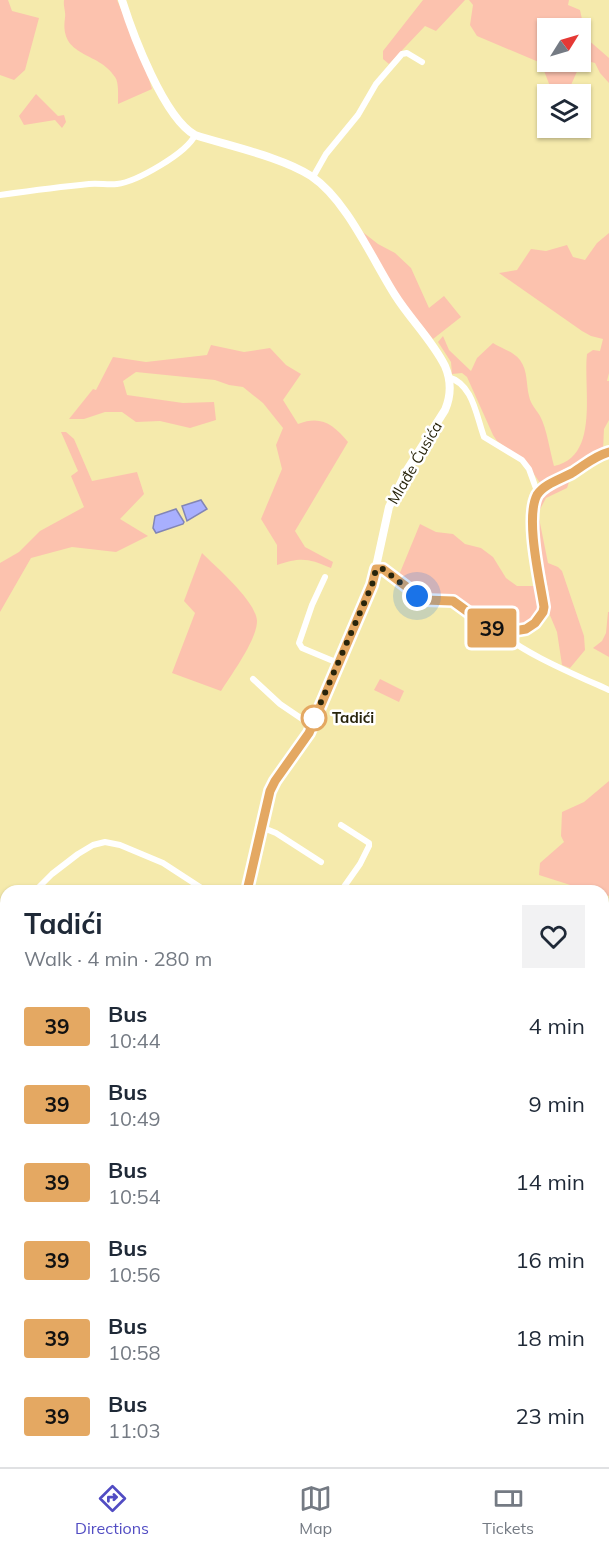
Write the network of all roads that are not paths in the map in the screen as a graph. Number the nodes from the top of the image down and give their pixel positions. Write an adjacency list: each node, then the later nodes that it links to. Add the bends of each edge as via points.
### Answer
1 (122, 0): 3 (street, via 156,86 185,130)
2 (422, 62): 4 (street, via 402,54 376,84)
3 (195, 135): 4 (street, via 293,166); 5 (street, via 171,159 118,184)
4 (313, 177): 6 (street, via 356,229 396,297 438,355)
5 (0, 195)
6 (448, 377): 8 (street, via 460,382 471,397 484,437 527,465); 9 (street, Mlađe Ćusića, via 450,393 445,410 389,507)
7 (609, 452): 8 (street, via 545,487)
8 (538, 495): 11 (street, via 532,521 543,612 526,629)
9 (376, 569): 11 (street, via 383,569 424,600 453,601 486,625); 12 (street, Mlađe Ćusića)
10 (326, 577): 12 (street, via 312,604 300,645)
11 (499, 629): 14 (street, via 537,656)
12 (338, 663): 15 (street, Mlađe Ćusića)
13 (253, 679): 15 (street)
14 (609, 690)
15 (311, 725): 17 (street, Mlađe Ćusića, via 270,791)
16 (341, 825): 22 (street, via 369,843)
17 (261, 827): 18 (street); 21 (street, Mlađe Ćusića)
18 (321, 862)
19 (42, 885): 20 (street, via 78,854 107,842 163,863)
20 (197, 885)
21 (248, 885)
22 (345, 885)

